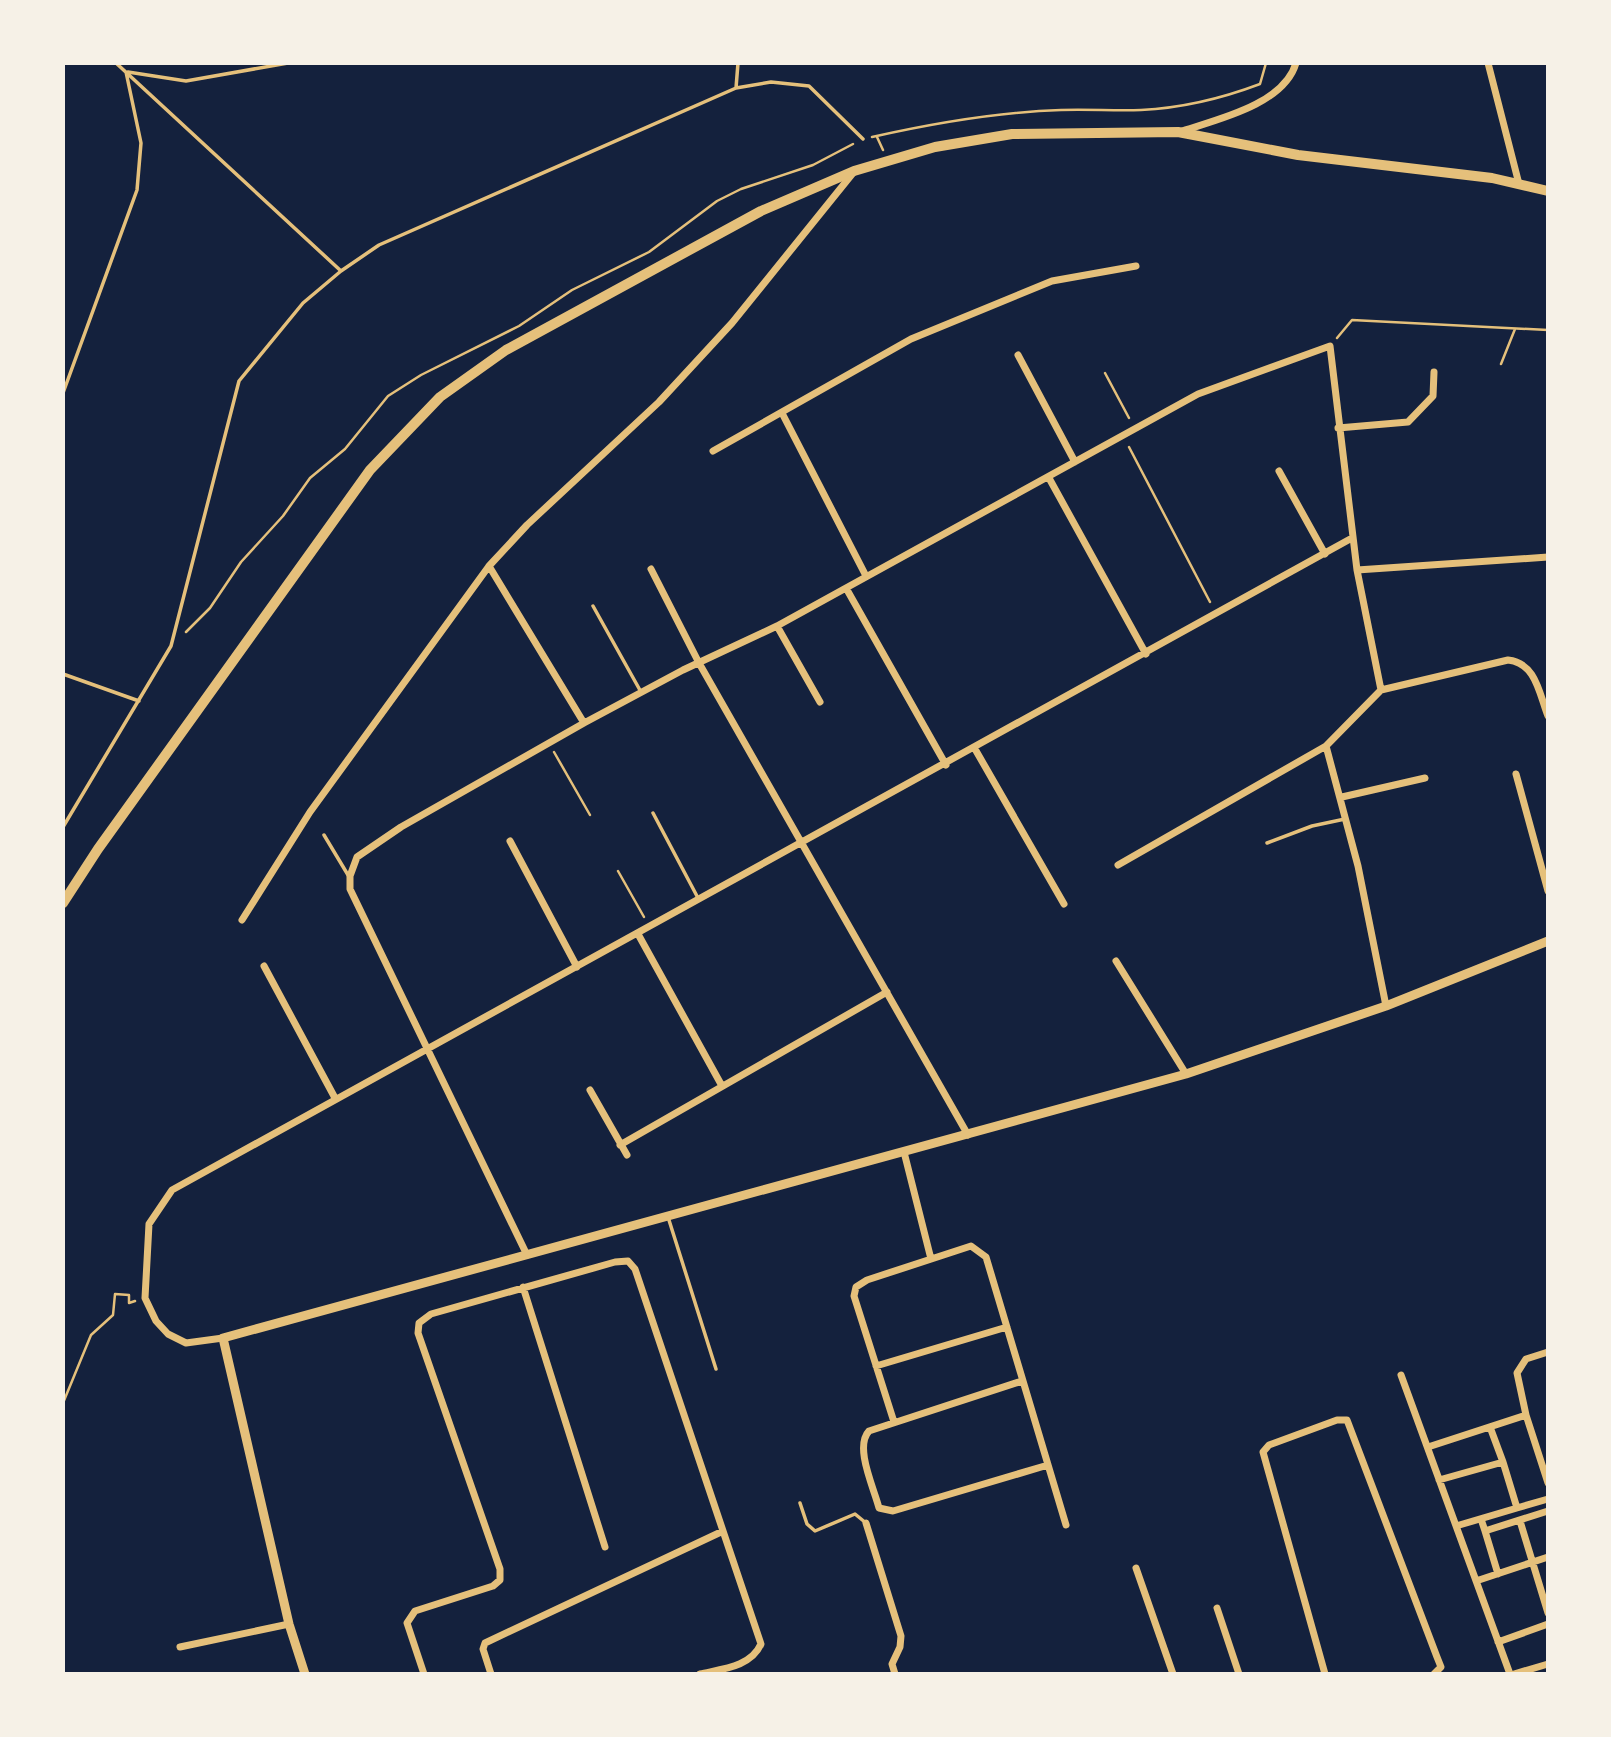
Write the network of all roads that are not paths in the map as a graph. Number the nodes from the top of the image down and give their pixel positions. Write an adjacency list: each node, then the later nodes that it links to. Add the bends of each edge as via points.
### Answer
1 (116, 63): 6 (lane)
2 (288, 63): 6 (lane, via 186,80)
3 (738, 63): 7 (lane)
4 (1296, 63): 8 (street, via 1273,93 1248,109)
5 (1488, 63): 11 (street)
6 (125, 72): 14 (lane); 17 (lane, via 141,143 136,190)
7 (736, 88): 9 (lane, via 771,82 809,86); 14 (lane, via 379,245)
8 (1178, 132): 10 (main road, via 1012,134 935,147); 11 (main road, via 1298,155)
9 (863, 139)
10 (854, 171): 27 (street, via 733,323 659,402); 60 (main road, via 761,211 620,287 506,350 440,397 370,470)
11 (1519, 184): 12 (main road)
12 (1548, 191)
13 (1136, 266): 18 (street, via 1052,281 976,311 912,339)
14 (341, 271): 39 (lane, via 303,303 239,381 171,646)
15 (1018, 355): 21 (street)
16 (1434, 372): 19 (street, via 1433,396 1408,422)
17 (63, 393)
18 (782, 413): 20 (street); 30 (street)
19 (1338, 428): 21 (street, via 1330,346 1198,394); 24 (street)
20 (713, 451)
21 (1075, 462): 23 (street)
22 (1279, 471): 25 (street)
23 (1049, 478): 30 (street); 34 (street)
24 (1352, 538): 25 (street); 29 (street)
25 (1325, 554): 34 (street)
26 (1548, 557): 29 (street)
27 (489, 566): 42 (street); 62 (street, via 310,812)
28 (651, 569): 35 (street)
29 (1357, 570): 37 (street)
30 (866, 576): 31 (street)
31 (846, 588): 33 (street); 45 (street)
32 (593, 606): 38 (lane)
33 (777, 626): 35 (street); 40 (street)
34 (1146, 654): 44 (street)
35 (699, 663): 38 (street); 55 (street)
36 (63, 674): 39 (lane)
37 (1381, 690): 41 (street, via 1508,660 1521,661 1531,671); 43 (street)
38 (641, 692): 42 (street)
39 (139, 701): 51 (lane)
40 (820, 702)
41 (1548, 716)
42 (584, 723): 57 (street, via 401,827 357,857)
43 (1326, 746): 48 (street); 56 (street)
44 (975, 749): 45 (street); 61 (street)
45 (946, 765): 55 (street)
46 (1516, 774): 58 (street)
47 (1425, 778): 48 (street)
48 (1342, 797): 50 (street)
49 (653, 813): 59 (lane)
50 (1346, 818): 54 (lane); 69 (street)
51 (63, 827)
52 (324, 835): 57 (lane, via 342,870)
53 (510, 841): 67 (street)
54 (1267, 843)
55 (804, 844): 59 (street); 68 (street)
56 (1118, 865)
57 (350, 876): 70 (street, via 349,889)
58 (1548, 891)
59 (699, 900): 63 (street)
60 (63, 903)
61 (1064, 904)
62 (242, 920)
63 (638, 934): 67 (street); 72 (street)
64 (1548, 941): 69 (street)
65 (1116, 961): 71 (street)
66 (264, 966): 74 (street)
67 (577, 967): 70 (street)
68 (887, 992): 72 (street); 75 (street)
69 (1386, 1006): 71 (street)
70 (429, 1048): 74 (street); 80 (street)
71 (1186, 1074): 75 (street)
72 (722, 1086): 76 (street)
73 (590, 1090): 76 (street)
74 (335, 1097): 84 (street, via 173,1190 149,1224 145,1298 156,1321 186,1343)
75 (968, 1135): 77 (street)
76 (620, 1144): 78 (street)
77 (904, 1152): 79 (street); 81 (street)
78 (627, 1155)
79 (668, 1216): 80 (street); 87 (lane)
80 (527, 1255): 84 (street)
81 (931, 1259): 83 (street, via 971,1246 980,1250); 86 (street, via 856,1287 854,1296)
82 (523, 1287): 108 (street, via 615,1262 628,1261 635,1269); 109 (street); 123 (street, via 431,1314 419,1323 418,1333 500,1569 500,1580 493,1586 409,1616 407,1623)
83 (1007, 1327): 86 (street); 89 (street)
84 (223, 1338): 117 (street)
85 (1548, 1352): 90 (street, via 1526,1359 1517,1373)
86 (876, 1366): 91 (street)
87 (716, 1369)
88 (1401, 1375): 93 (street)
89 (1022, 1381): 91 (street); 95 (street)
90 (1526, 1415): 92 (street); 97 (street)
91 (894, 1422): 95 (street, via 864,1436 879,1508 893,1511)
92 (1490, 1427): 93 (street); 94 (street)
93 (1427, 1447): 96 (street)
94 (1503, 1462): 96 (street); 100 (street)
95 (1048, 1465): 105 (street)
96 (1439, 1480): 106 (street)
97 (1548, 1483)
98 (1548, 1499): 100 (street)
99 (800, 1503): 104 (lane, via 807,1524 815,1531 855,1514)
100 (1517, 1508): 102 (street)
101 (1548, 1511): 103 (street)
102 (1480, 1519): 106 (street); 107 (street)
103 (1520, 1521): 107 (street); 111 (street)
104 (866, 1522): 126 (street, via 901,1636 892,1664)
105 (1066, 1525)
106 (1456, 1526): 114 (street)
107 (1485, 1531): 113 (street)
108 (721, 1532): 124 (street, via 485,1643); 125 (street, via 761,1644 757,1654 746,1661)
109 (605, 1547)
110 (1548, 1557): 111 (street)
111 (1533, 1562): 113 (street); 116 (street)
112 (1136, 1568): 127 (street)
113 (1498, 1574): 114 (street)
114 (1476, 1581): 119 (street)
115 (1217, 1608): 128 (street)
116 (1548, 1613)
117 (289, 1624): 120 (street); 122 (street)
118 (1548, 1624): 119 (street)
119 (1498, 1642): 131 (street)
120 (180, 1647)
121 (1548, 1664): 131 (street)
122 (305, 1674)
123 (424, 1674)
124 (491, 1674)
125 (700, 1674)
126 (895, 1674)
127 (1173, 1674)
128 (1239, 1674)
129 (1325, 1674): 130 (street, via 1263,1452 1269,1445 1347,1420 1441,1667)
130 (1434, 1674)
131 (1512, 1674)

